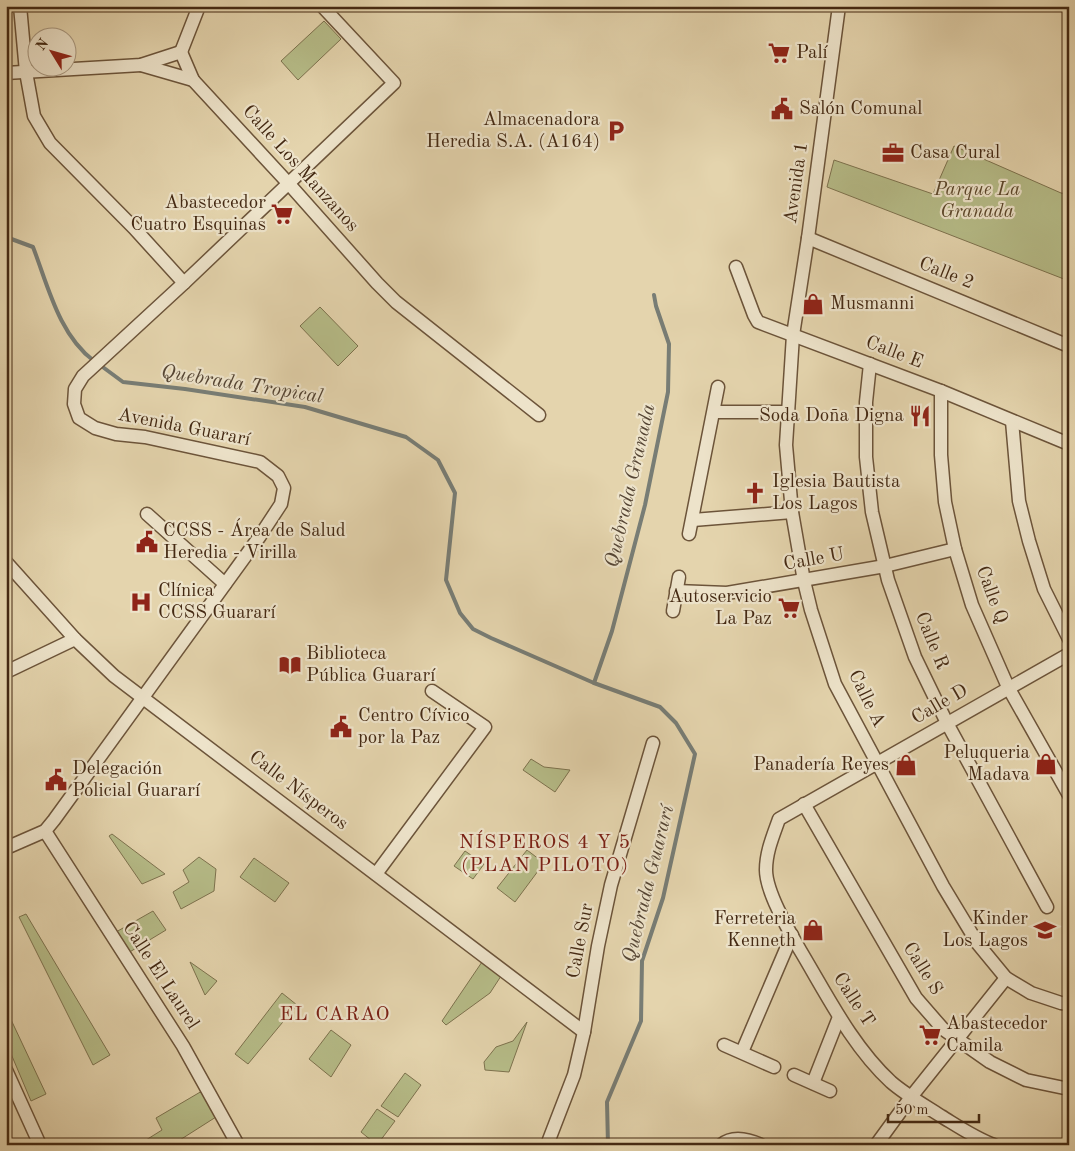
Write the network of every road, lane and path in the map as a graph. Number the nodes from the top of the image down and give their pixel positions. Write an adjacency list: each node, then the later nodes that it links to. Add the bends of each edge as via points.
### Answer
1 (20, 6): 7 (street)
2 (199, 6): 5 (street)
3 (322, 6): 10 (street, Avenida Guararí, via 394,83)
4 (839, 6): 11 (street, Avenida 1)
5 (182, 52): 6 (street); 9 (street, Calle Los Manzanos)
6 (141, 65): 7 (street); 9 (street)
7 (26, 72): 8 (street); 13 (street, via 34,116 50,143)
8 (6, 73)
9 (193, 80): 10 (street, Calle Los Manzanos)
10 (289, 184): 13 (street, Avenida Guararí); 21 (street, Calle Los Manzanos, via 396,302)
11 (808, 238): 14 (street, Avenida 1); 15 (street, Calle 2)
12 (736, 268): 14 (street, Calle E, via 758,322)
13 (184, 283): 33 (street, Avenida Guararí, via 83,376 75,389 74,404 79,418 95,428 260,462 278,476 284,488 281,504)
14 (793, 335): 16 (street, Calle E); 20 (street, Calle A)
15 (1069, 346)
16 (870, 364): 18 (street, Calle E); 30 (street, Calle R, via 866,457 872,512)
17 (718, 387): 19 (street)
18 (941, 390): 22 (street, Calle E); 28 (street, Calle Q, via 945,502)
19 (714, 412): 20 (street); 26 (street)
20 (788, 412): 24 (street, Calle A, via 786,445)
21 (540, 415)
22 (1012, 421): 23 (street, Calle E); 37 (street, via 1019,500 1029,540 1044,590)
23 (1069, 444)
24 (792, 512): 26 (street); 32 (street, Calle A)
25 (147, 514): 33 (street)
26 (693, 520): 27 (street)
27 (689, 534)
28 (955, 549): 30 (street, Calle U); 40 (street, Calle Q, via 972,605)
29 (6, 562): 36 (street, Calle Nísperos)
30 (885, 566): 32 (street, Calle U); 43 (street, Calle R, via 915,657)
31 (679, 577): 34 (street)
32 (804, 581): 34 (street, Calle U, via 727,593); 45 (street, Calle A, via 835,684)
33 (225, 584): 42 (street, Avenida Guararí)
34 (676, 591): 35 (street)
35 (673, 611)
36 (75, 639): 39 (street); 42 (street, Calle Nísperos, via 114,676)
37 (1069, 639)
38 (1069, 654): 40 (street, Calle D)
39 (6, 672)
40 (1008, 687): 43 (street, Calle D); 46 (street, Calle Q)
41 (432, 691): 51 (street, via 485,727)
42 (142, 696): 49 (street, Avenida Guararí); 51 (street, Calle Nísperos)
43 (947, 723): 45 (street, Calle D); 52 (street, Calle R)
44 (653, 743): 57 (street, Calle Sur, via 611,885)
45 (877, 762): 47 (street, Calle D); 54 (street, Calle A, via 943,886 978,944)
46 (1069, 794)
47 (804, 804): 48 (street, Calle D); 58 (street, Calle S, via 916,998)
48 (779, 819): 53 (street, Calle T, via 768,850 766,872 771,892)
49 (44, 831): 50 (street, Avenida Guararí); 70 (street, Calle El Laurel, via 183,1046)
50 (6, 848)
51 (376, 874): 57 (street, Calle Nísperos)
52 (1047, 907)
53 (792, 936): 56 (street, Calle T); 60 (street)
54 (1006, 978): 55 (street, Calle A, via 1031,993); 58 (street)
55 (1069, 1004)
56 (839, 1018): 64 (street); 67 (street, Calle T, via 871,1060)
57 (584, 1032): 71 (street, Calle Sur, via 574,1076)
58 (956, 1040): 65 (street, Calle S, via 1026,1080); 67 (street)
59 (724, 1045): 60 (street)
60 (742, 1052): 61 (street)
61 (774, 1067)
62 (6, 1070): 69 (street)
63 (794, 1075): 64 (street)
64 (812, 1083): 66 (street)
65 (1069, 1089)
66 (830, 1091)
67 (910, 1097): 68 (street, Calle T); 74 (street)
68 (975, 1142): 75 (street, Calle T)
69 (40, 1145)
70 (238, 1145)
71 (547, 1145)
72 (722, 1145): 73 (street, via 728,1140 750,1139)
73 (761, 1145)
74 (876, 1145)
75 (994, 1145)

